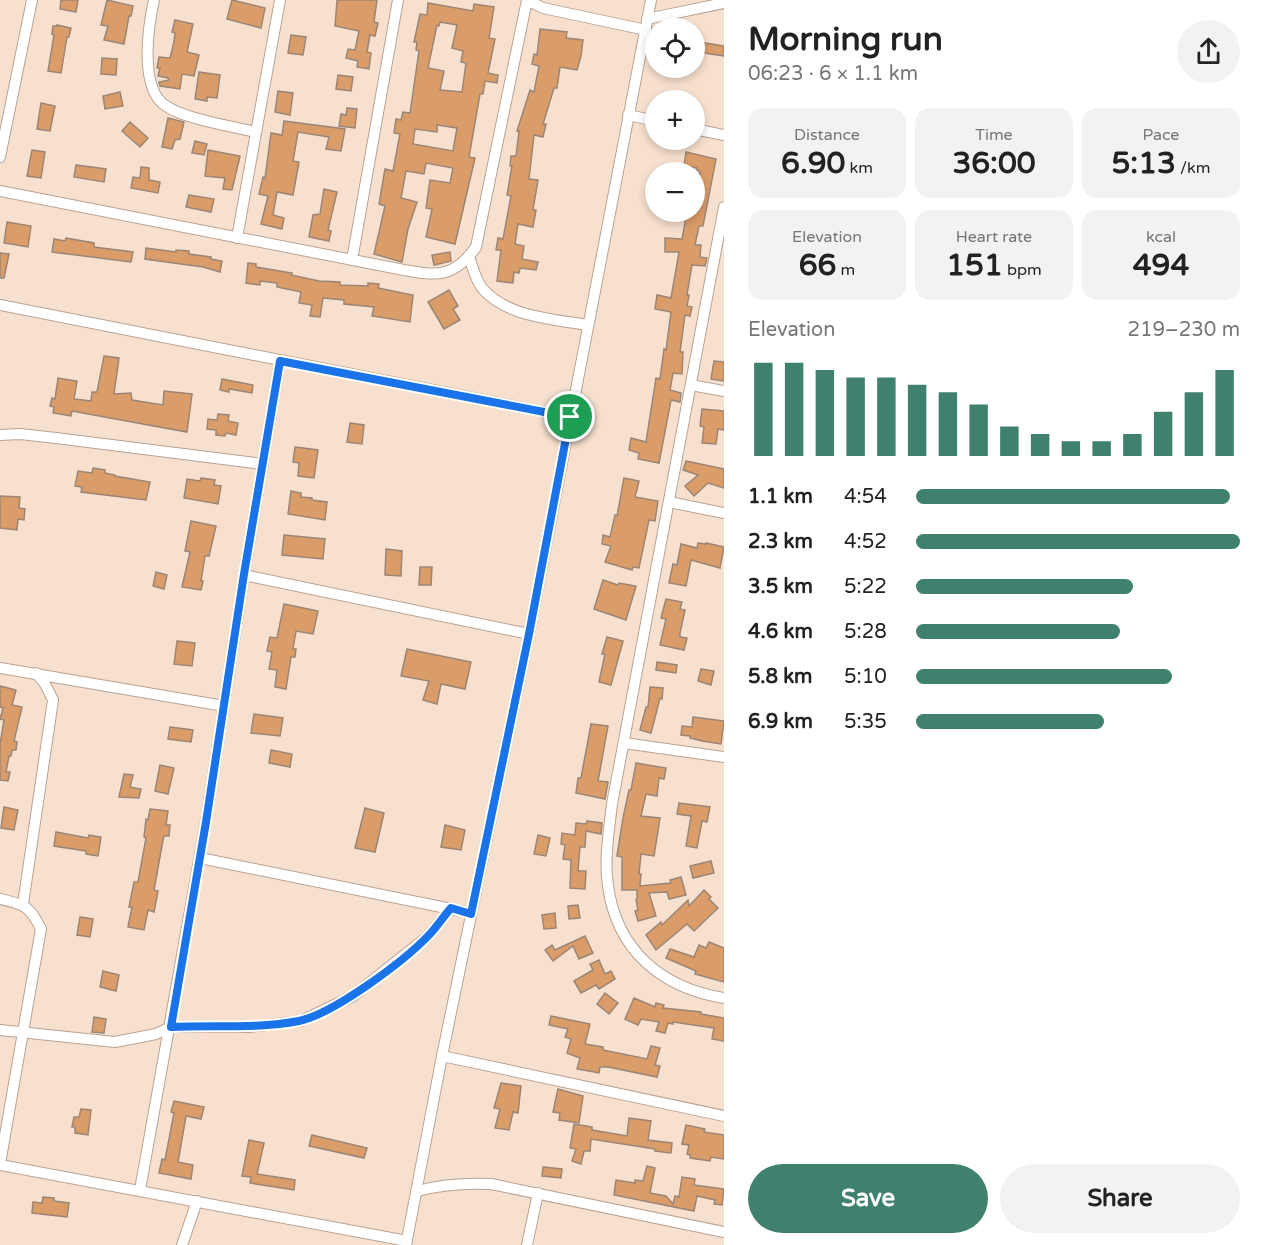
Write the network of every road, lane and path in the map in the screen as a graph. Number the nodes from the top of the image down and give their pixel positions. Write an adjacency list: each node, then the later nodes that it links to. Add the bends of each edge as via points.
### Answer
1 (32, 0): 17 (street)
2 (154, 0): 15 (street, via 148,66 156,97 181,113)
3 (280, 0): 15 (street)
4 (398, 0): 22 (street)
5 (527, 0): 10 (street, via 543,8); 21 (street, via 482,226)
6 (651, 0): 8 (street)
7 (724, 3): 9 (street)
8 (648, 18)
9 (669, 18)
10 (645, 24)
11 (645, 34): 12 (street)
12 (628, 115): 13 (street); 24 (street)
13 (645, 119)
14 (705, 131): 16 (street)
15 (255, 132): 20 (street)
16 (724, 135)
17 (0, 157)
18 (0, 191): 20 (street)
19 (724, 207): 26 (street)
20 (237, 238): 22 (street)
21 (469, 257): 22 (street, via 451,270 435,275); 24 (street, via 481,286 503,305)
22 (352, 260)
23 (0, 305): 25 (street)
24 (588, 325): 28 (street)
25 (280, 361): 28 (street); 30 (street)
26 (691, 385): 27 (street); 31 (street)
27 (724, 391)
28 (570, 417): 34 (street)
29 (0, 435): 30 (street, via 20,434)
30 (263, 464): 33 (street)
31 (669, 502): 32 (street); 38 (street)
32 (724, 513)
33 (244, 574): 34 (street); 37 (street)
34 (529, 634): 44 (street)
35 (0, 668): 36 (street)
36 (36, 674): 37 (street); 42 (street, via 53,700)
37 (224, 705): 40 (street)
38 (624, 743): 39 (street); 45 (street, via 607,855 608,887 616,918 631,948 653,971 685,988)
39 (724, 757)
40 (200, 858): 43 (street); 46 (street)
41 (0, 898): 42 (street)
42 (23, 904): 48 (street, via 41,929)
43 (451, 908): 44 (street); 46 (street, via 403,958 353,996 314,1016 250,1027)
44 (471, 914): 49 (street)
45 (724, 998)
46 (171, 1027): 48 (street, via 115,1042); 52 (street)
47 (0, 1030): 48 (street)
48 (22, 1034): 51 (street)
49 (442, 1056): 50 (street); 53 (street)
50 (724, 1116)
51 (0, 1164): 52 (street)
52 (140, 1190): 55 (street)
53 (418, 1191): 54 (street, via 464,1183); 57 (street)
54 (537, 1193): 56 (street); 59 (street)
55 (197, 1201): 57 (street); 58 (street)
56 (724, 1232)
57 (406, 1243)
58 (182, 1245)
59 (527, 1245)

